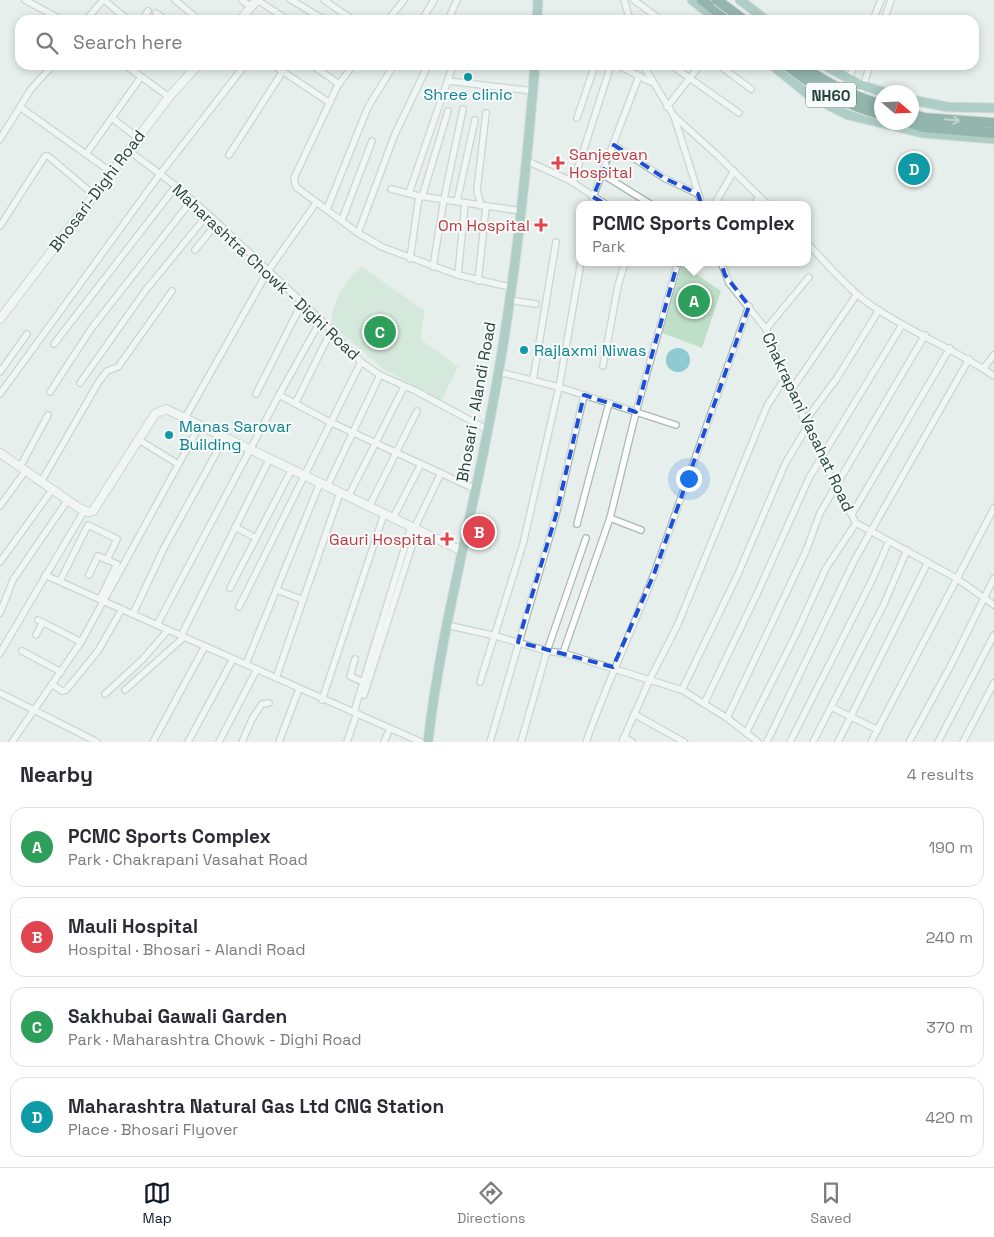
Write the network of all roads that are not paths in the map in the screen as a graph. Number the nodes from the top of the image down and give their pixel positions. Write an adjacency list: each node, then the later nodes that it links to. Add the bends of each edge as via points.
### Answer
1 (25, 0): 23 (street)
2 (104, 0): 24 (street); 25 (street)
3 (175, 0): 28 (street)
4 (242, 0): 20 (street)
5 (257, 0): 20 (street); 30 (street)
6 (291, 0): 31 (street)
7 (324, 0): 32 (street)
8 (404, 0): 33 (street)
9 (434, 0): 34 (street)
10 (457, 0): 35 (street)
11 (538, 0): 36 (main road)
12 (624, 0): 37 (street)
13 (634, 0): 38 (street)
14 (692, 0): 39 (main road)
15 (702, 0): 40 (highway)
16 (718, 0): 42 (highway, bridge)
17 (881, 0): 44 (street)
18 (891, 0): 45 (street)
19 (743, 2): 41 (main road); 43 (main road)
20 (251, 7): 29 (street)
21 (148, 11): 26 (street)
22 (156, 13): 27 (street)
23 (53, 15)
24 (90, 15)
25 (122, 15)
26 (145, 15)
27 (159, 15)
28 (193, 15)
29 (246, 15)
30 (280, 15)
31 (316, 15)
32 (346, 15)
33 (392, 15)
34 (425, 15)
35 (450, 15)
36 (537, 15)
37 (628, 15)
38 (654, 15)
39 (711, 15)
40 (722, 15)
41 (737, 15)
42 (738, 15)
43 (760, 15)
44 (876, 15)
45 (886, 15)
46 (49, 70): 86 (street)
47 (132, 70): 71 (street)
48 (193, 70): 82 (street, Bhosari-Dighi Road)
49 (241, 70): 115 (street)
50 (280, 70): 70 (street)
51 (319, 70): 77 (street)
52 (349, 70): 77 (street)
53 (391, 70): 139 (street, via 368,107)
54 (426, 70): 145 (street, via 395,134)
55 (452, 70): 75 (street)
56 (535, 70): 81 (main road, Bhosari - Alandi Road)
57 (593, 70): 99 (street)
58 (609, 70): 117 (street)
59 (627, 70): 72 (street)
60 (646, 70): 76 (street)
61 (678, 70): 74 (street)
62 (696, 70): 74 (street)
63 (726, 70): 79 (street)
64 (778, 70): 90 (main road, via 810,96)
65 (793, 70): 94 (highway, NH60, bridge, via 815,87)
66 (808, 70): 85 (highway, NH60, bridge, via 820,79)
67 (833, 70): 73 (main road)
68 (852, 70): 73 (street)
69 (869, 70): 78 (street)
70 (283, 72): 84 (street); 111 (street)
71 (141, 76): 82 (street); 98 (street)
72 (639, 76): 76 (street); 108 (street)
73 (848, 78): 78 (main road); 90 (street)
74 (690, 79): 87 (street); 92 (street)
75 (448, 81): 81 (street); 120 (street)
76 (653, 83): 87 (street)
77 (339, 84): 84 (street)
78 (864, 86): 80 (main road); 96 (street)
79 (752, 89)
80 (874, 89)
81 (533, 91): 112 (main road, Bhosari - Alandi Road)
82 (169, 97): 104 (street, Bhosari-Dighi Road)
83 (919, 101): 88 (main road)
84 (330, 102): 136 (street, via 294,178 296,187)
85 (874, 103)
86 (20, 106): 105 (street); 110 (street)
87 (667, 107): 95 (street)
88 (994, 108)
89 (463, 109): 126 (street)
90 (834, 109): 96 (main road)
91 (448, 111): 123 (street)
92 (739, 112)
93 (486, 113): 138 (street, via 477,190)
94 (874, 113)
95 (674, 116): 113 (street); 121 (street)
96 (852, 116): 106 (main road, via 922,133)
97 (919, 116): 101 (highway, one-way to 101)
98 (112, 118): 104 (street); 110 (street)
99 (577, 118)
100 (475, 120): 128 (street)
101 (994, 123)
102 (919, 126): 103 (highway)
103 (994, 133)
104 (138, 138): 109 (street, Bhosari-Dighi Road)
105 (0, 139)
106 (994, 139)
107 (372, 141): 142 (street)
108 (614, 145): 116 (street); 121 (street, via 664,178)
109 (128, 150): 114 (street, Bhosari-Dighi Road); 115 (street, Maharashtra Chowk - Dighi Road)
110 (86, 154): 114 (street)
111 (229, 156)
112 (527, 161): 117 (street); 140 (main road, Bhosari - Alandi Road)
113 (734, 171): 124 (street); 133 (street)
114 (111, 172): 122 (street, Bhosari-Dighi Road)
115 (160, 174): 118 (street, Maharashtra Chowk - Dighi Road); 192 (street)
116 (602, 174): 125 (street); 131 (street)
117 (573, 183): 125 (street)
118 (176, 186): 127 (street, Maharashtra Chowk - Dighi Road); 174 (street)
119 (391, 189): 120 (street)
120 (408, 193): 123 (street)
121 (698, 194): 132 (street)
122 (94, 195): 144 (street, via 44,156); 167 (street, Bhosari-Dighi Road)
123 (421, 196): 126 (street); 149 (street)
124 (759, 196): 134 (street); 135 (street)
125 (593, 197): 129 (street); 130 (street)
126 (444, 199): 128 (street); 154 (street)
127 (191, 201): 141 (street, Maharashtra Chowk - Dighi Road); 191 (street, via 91,329)
128 (457, 201): 137 (street)
129 (593, 201)
130 (600, 201)
131 (646, 201)
132 (701, 201)
133 (716, 201)
134 (756, 201)
135 (764, 201)
136 (316, 203): 139 (street); 155 (street)
137 (465, 203): 138 (street); 156 (street)
138 (483, 206): 140 (street); 158 (street)
139 (327, 209): 142 (street)
140 (521, 211): 159 (main road, Bhosari - Alandi Road)
141 (208, 214): 143 (street, Maharashtra Chowk - Dighi Road); 187 (street, via 146,291)
142 (342, 220): 145 (street)
143 (217, 223): 148 (street); 155 (street, Maharashtra Chowk - Dighi Road)
144 (0, 226)
145 (358, 233): 149 (street)
146 (556, 242): 186 (street)
147 (811, 247): 161 (street)
148 (195, 250)
149 (410, 259): 154 (street)
150 (581, 266): 189 (street)
151 (625, 266): 179 (street)
152 (677, 266): 199 (street)
153 (723, 266): 165 (street, Chakrapani Vasahat Road, via 729,283)
154 (433, 267): 156 (street)
155 (268, 270): 163 (street, Maharashtra Chowk - Dighi Road); 201 (street)
156 (458, 275): 158 (street)
157 (809, 277): 170 (street)
158 (478, 281): 159 (street)
159 (510, 288): 162 (main road, Bhosari - Alandi Road)
160 (172, 291): 222 (street, via 118,367 107,371 98,383)
161 (857, 294): 166 (street); 190 (street)
162 (509, 300): 164 (street); 182 (main road, Bhosari - Alandi Road)
163 (302, 303): 168 (street, Maharashtra Chowk - Dighi Road); 193 (street)
164 (536, 304)
165 (750, 306): 170 (street, Chakrapani Vasahat Road); 283 (street, via 651,582)
166 (879, 310): 169 (street); 203 (street)
167 (0, 319)
168 (321, 320): 171 (street, Maharashtra Chowk - Dighi Road); 195 (street)
169 (902, 324): 173 (street); 214 (street)
170 (766, 329): 184 (street, Chakrapani Vasahat Road)
171 (331, 331): 178 (street, Maharashtra Chowk - Dighi Road); 197 (street)
172 (27, 334): 181 (street)
173 (925, 335): 175 (street); 224 (street)
174 (54, 344)
175 (950, 348): 177 (street); 234 (street)
176 (994, 355): 180 (street)
177 (969, 359): 180 (street); 242 (street)
178 (361, 362): 183 (street, Maharashtra Chowk - Dighi Road); 202 (street)
179 (603, 366)
180 (983, 369): 185 (street)
181 (0, 372)
182 (499, 372): 186 (street); 206 (main road, Bhosari - Alandi Road)
183 (380, 375): 188 (street, Maharashtra Chowk - Dighi Road); 207 (street)
184 (787, 375): 190 (street, Chakrapani Vasahat Road); 287 (street, via 767,406 678,624)
185 (994, 376)
186 (533, 380): 189 (street)
187 (80, 383)
188 (404, 387): 206 (street, Maharashtra Chowk - Dighi Road); 210 (street)
189 (559, 387): 194 (street); 272 (street, via 523,544)
190 (792, 388): 203 (street, Chakrapani Vasahat Road)
191 (50, 392)
192 (0, 394)
193 (256, 394)
194 (584, 394): 196 (street); 274 (street, via 556,515)
195 (279, 395): 197 (street); 211 (street)
196 (609, 403): 199 (street); 238 (street)
197 (295, 404): 202 (street)
198 (417, 412): 213 (street)
199 (636, 412): 205 (street); 236 (street)
200 (48, 415): 218 (street)
201 (185, 418): 204 (street); 209 (street, via 166,408 160,410)
202 (330, 422): 207 (street); 221 (street)
203 (806, 424): 214 (street, Chakrapani Vasahat Road); 294 (street)
204 (200, 425): 208 (street); 216 (street)
205 (676, 425)
206 (488, 430): 225 (main road, Bhosari - Alandi Road)
207 (354, 432): 210 (street); 223 (street)
208 (225, 436): 211 (street); 265 (street, via 164,548)
209 (139, 440): 216 (street); 232 (street, via 96,508)
210 (374, 442): 213 (street); 227 (street)
211 (250, 448): 215 (street); 266 (street)
212 (0, 453): 218 (street)
213 (397, 453): 217 (street); 230 (street)
214 (821, 456): 224 (street, Chakrapani Vasahat Road); 300 (street)
215 (270, 458): 219 (street); 239 (street)
216 (178, 464): 259 (street)
217 (421, 464): 220 (street); 235 (street)
218 (23, 469): 222 (street); 229 (street)
219 (292, 469): 221 (street); 243 (street)
220 (441, 473): 225 (street); 240 (street)
221 (303, 475): 223 (street); 262 (street)
222 (41, 482): 226 (street)
223 (323, 485): 227 (street); 257 (street)
224 (835, 486): 234 (street, Chakrapani Vasahat Road); 306 (street)
225 (475, 489): 247 (main road, Bhosari - Alandi Road)
226 (52, 490): 228 (street); 249 (street)
227 (344, 495): 230 (street); 260 (street)
228 (67, 500): 232 (street); 264 (street, via 13,580)
229 (0, 506)
230 (369, 507): 233 (street)
231 (994, 508): 253 (street)
232 (84, 511): 251 (street)
233 (384, 514): 235 (street); 298 (street)
234 (852, 514): 237 (street, Chakrapani Vasahat Road)
235 (393, 518): 240 (street)
236 (610, 518): 241 (street); 278 (street)
237 (856, 523): 242 (street, Chakrapani Vasahat Road); 309 (street, via 826,568)
238 (577, 524)
239 (235, 528): 243 (street); 271 (street)
240 (414, 528): 247 (street); 288 (street); 297 (street)
241 (641, 530)
242 (872, 532): 245 (street, Chakrapani Vasahat Road); 328 (street, via 854,561)
243 (256, 538): 256 (street)
244 (586, 538): 277 (street)
245 (889, 541): 246 (street, Chakrapani Vasahat Road); 329 (street)
246 (907, 550): 250 (street, Chakrapani Vasahat Road); 301 (street, via 884,604)
247 (462, 551): 267 (main road, Bhosari - Alandi Road)
248 (107, 560): 252 (street, via 98,556); 255 (street, via 117,539 88,524); 259 (street, via 117,564)
249 (0, 562)
250 (928, 562): 253 (street, Chakrapani Vasahat Road); 305 (street)
251 (45, 575): 255 (street); 279 (street)
252 (89, 575)
253 (956, 578): 258 (street, Chakrapani Vasahat Road); 308 (street)
254 (994, 578): 258 (street)
255 (60, 582): 259 (street)
256 (230, 588)
257 (276, 590): 260 (street); 282 (street)
258 (983, 598): 261 (street, Chakrapani Vasahat Road); 333 (street)
259 (101, 600): 263 (street); 273 (street)
260 (303, 600): 286 (street)
261 (994, 605)
262 (239, 607)
263 (122, 609): 265 (street); 291 (street, via 98,651 66,690)
264 (0, 613)
265 (133, 614): 266 (street)
266 (157, 625): 268 (street)
267 (446, 625): 272 (street); 322 (main road, Bhosari - Alandi Road)
268 (168, 630): 271 (street); 296 (street, via 143,659)
269 (994, 635): 334 (street)
270 (36, 636): 273 (street, via 41,621)
271 (183, 636): 275 (street); 293 (street)
272 (496, 636): 274 (street); 289 (street)
273 (82, 642): 285 (street)
274 (518, 642): 277 (street); 323 (street)
275 (205, 646): 280 (street); 314 (street)
276 (22, 651): 285 (street)
277 (547, 651): 278 (street); 324 (street)
278 (563, 652): 283 (street)
279 (0, 653)
280 (233, 658): 282 (street); 315 (street)
281 (355, 660): 288 (street, via 350,676)
282 (246, 664): 284 (street)
283 (613, 667): 287 (street); 325 (street)
284 (257, 669): 286 (street); 316 (street)
285 (61, 672): 291 (street)
286 (276, 678): 292 (street)
287 (650, 679): 294 (street); 304 (street)
288 (363, 682): 303 (street)
289 (480, 682)
290 (994, 683): 335 (street)
291 (52, 684): 302 (street)
292 (299, 689): 298 (street); 318 (street)
293 (125, 690)
294 (682, 690): 300 (street)
295 (0, 693): 302 (street)
296 (105, 694)
297 (364, 694)
298 (322, 700): 303 (street)
299 (269, 703): 317 (street, via 262,704)
300 (704, 704): 306 (street)
301 (831, 707): 305 (street); 330 (street)
302 (33, 710): 312 (street); 313 (street)
303 (355, 713): 307 (street); 319 (street)
304 (634, 714): 310 (street); 327 (street)
305 (851, 717): 308 (street); 331 (street)
306 (727, 718): 309 (street)
307 (390, 728): 320 (street); 321 (street)
308 (878, 730): 332 (street)
309 (746, 733): 311 (street)
310 (623, 740): 326 (street)
311 (754, 741)
312 (12, 742)
313 (97, 742)
314 (153, 742)
315 (188, 742)
316 (219, 742)
317 (242, 742)
318 (279, 742)
319 (348, 742)
320 (384, 742)
321 (422, 742)
322 (428, 742)
323 (490, 742)
324 (521, 742)
325 (586, 742)
326 (632, 742)
327 (684, 742)
328 (767, 742)
329 (790, 742)
330 (813, 742)
331 (838, 742)
332 (871, 742)
333 (909, 742)
334 (938, 742)
335 (963, 742)

